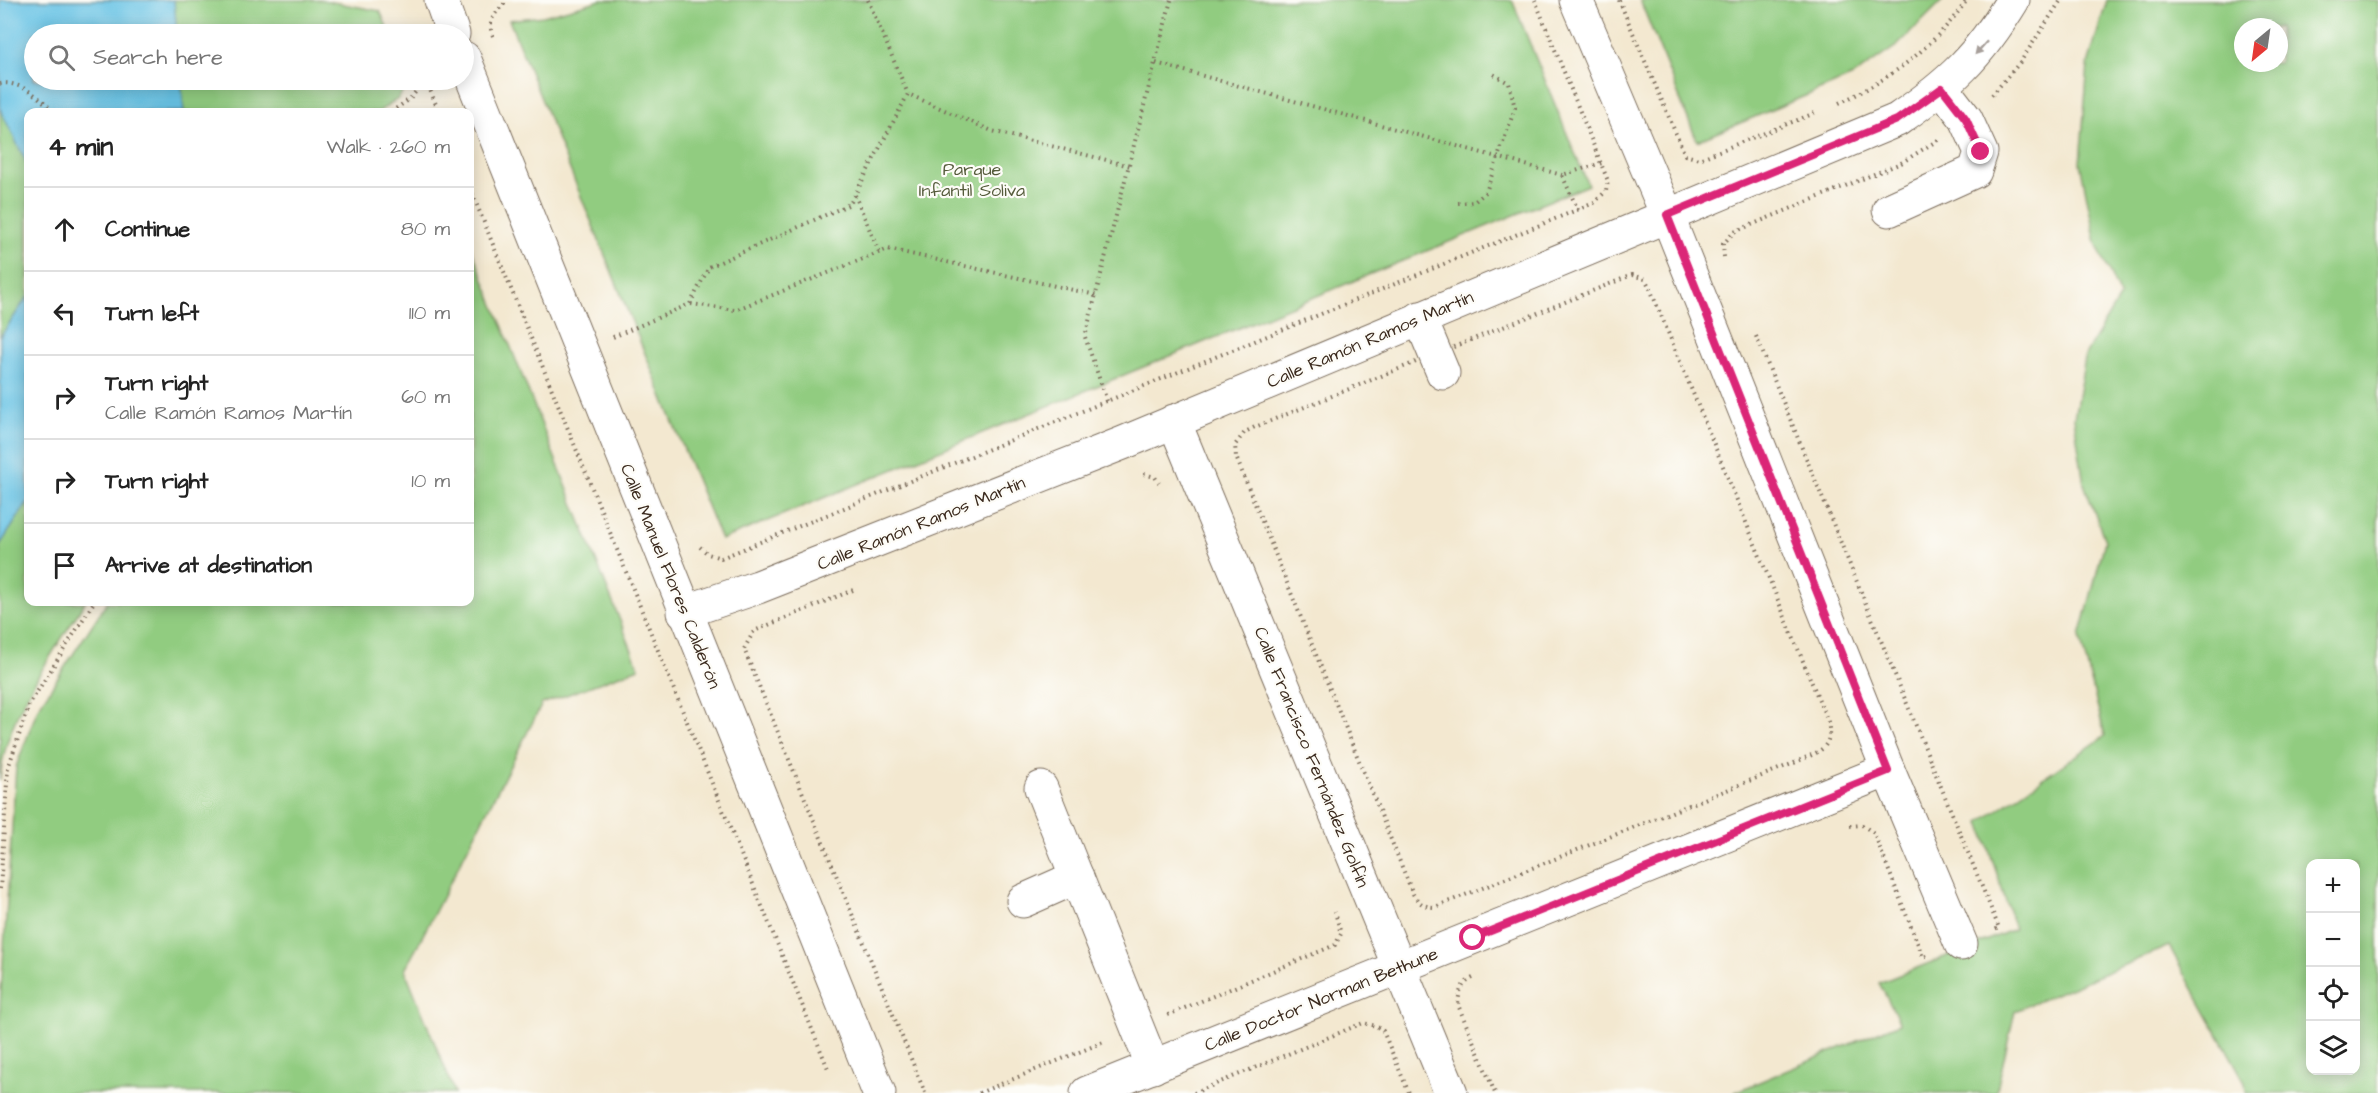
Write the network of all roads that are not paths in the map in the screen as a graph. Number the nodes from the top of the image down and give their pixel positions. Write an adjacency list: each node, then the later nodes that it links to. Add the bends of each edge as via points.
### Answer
1 (441, 0): 4 (street)
2 (1576, 0): 8 (street)
3 (2013, 0): 6 (street, Calle Ramón Ramos Martín, one-way to 6, via 1990,39)
4 (449, 24)
5 (474, 83): 12 (street, Calle Manuel Flores Calderón)
6 (1942, 88): 7 (street, via 1966,119 1981,152 1975,171); 8 (street, Calle Ramón Ramos Martín, via 1897,120)
7 (1888, 210)
8 (1667, 215): 9 (street, Calle Ramón Ramos Martín); 13 (street)
9 (1420, 318): 10 (street); 11 (street, Calle Ramón Ramos Martín)
10 (1439, 363)
11 (1174, 421): 12 (street, Calle Ramón Ramos Martín, via 758,587); 18 (street, Calle Francisco Fernández Golfín)
12 (684, 612): 20 (street, Calle Manuel Flores Calderón)
13 (1888, 771): 17 (street); 18 (street, Calle Doctor Norman Bethune)
14 (1041, 788): 15 (street)
15 (1077, 877): 16 (street); 19 (street)
16 (1023, 901)
17 (1961, 944)
18 (1399, 968): 19 (street, Calle Doctor Norman Bethune); 22 (street, Calle Francisco Fernández Golfín)
19 (1153, 1067): 21 (street, Calle Doctor Norman Bethune)
20 (879, 1093)
21 (1087, 1093)
22 (1451, 1093)

